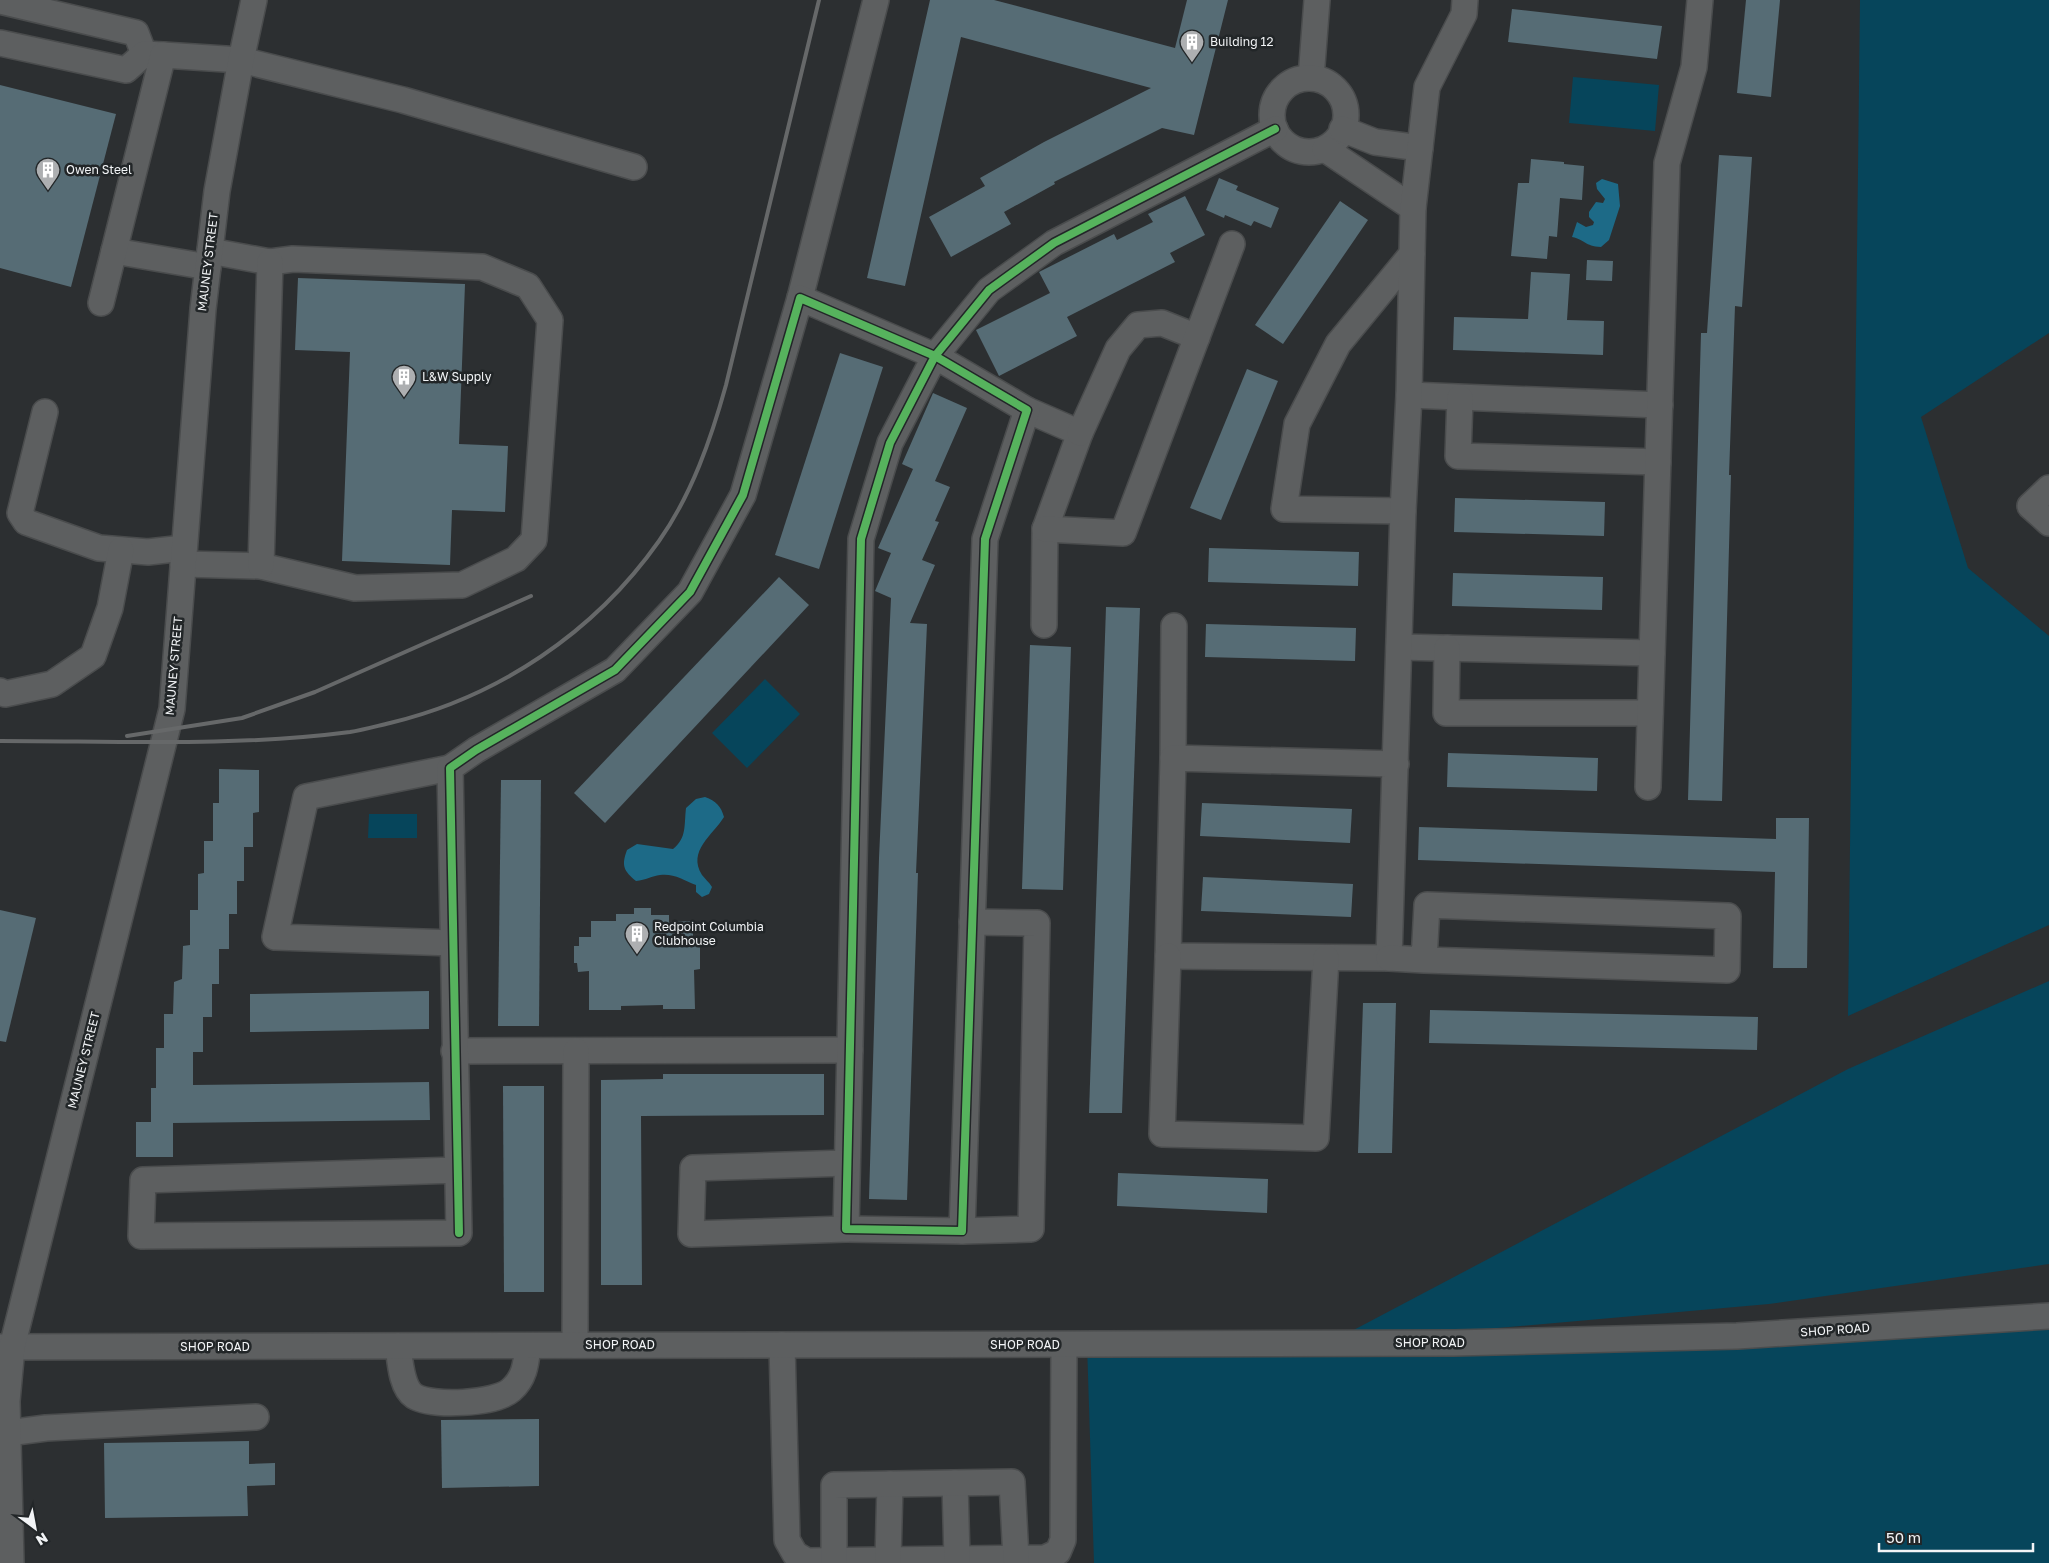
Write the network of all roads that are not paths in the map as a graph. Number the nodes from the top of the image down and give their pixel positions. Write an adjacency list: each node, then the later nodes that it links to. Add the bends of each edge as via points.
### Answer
1 (254, 0): 9 (street, MAUNEY STREET)
2 (876, 0): 22 (street)
3 (1318, 0): 10 (street)
4 (1465, 0): 13 (street, via 1464,14 1427,87)
5 (1700, 0): 28 (street, via 1694,67 1667,163)
6 (0, 1): 8 (street, via 136,33)
7 (0, 43): 8 (street, via 126,70)
8 (153, 55): 9 (street); 18 (street)
9 (241, 60): 15 (street, via 403,100); 20 (street, MAUNEY STREET, via 217,191)
10 (1311, 78): 11 (street, via 1298,79 1279,94 1273,105); 12 (street, via 1323,80 1342,96 1346,121)
11 (1274, 129): 14 (street, via 1290,147 1301,152); 25 (street, via 1054,243 989,290)
12 (1342, 129): 13 (street, via 1374,142); 14 (street, via 1335,142)
13 (1420, 148): 16 (street)
14 (1325, 149): 16 (street)
15 (634, 167)
16 (1413, 208): 19 (street)
17 (1232, 244): 24 (street)
18 (114, 251): 20 (street); 23 (street)
19 (1412, 254): 26 (street); 34 (street, via 1338,344 1302,415 1284,509)
20 (209, 259): 21 (street); 38 (street, MAUNEY STREET)
21 (270, 262): 39 (street); 39 (street, via 293,259 482,267 528,286 550,320 534,540 516,559 462,585 355,588)
22 (800, 298): 25 (street); 49 (street, via 743,494 690,592 615,670)
23 (101, 303)
24 (1197, 337): 31 (street, via 1162,323 1138,325 1118,349); 36 (street, via 1123,533)
25 (936, 356): 29 (street); 57 (street, via 890,443 861,539)
26 (1409, 395): 27 (street); 34 (street)
27 (1460, 398): 28 (street); 32 (street, via 1458,456)
28 (1660, 405): 32 (street)
29 (1027, 410): 31 (street); 51 (street, via 985,539)
30 (45, 412): 37 (street, via 20,513 26,522 99,548)
31 (1080, 434): 36 (street)
32 (1658, 462): 44 (street)
33 (2049, 488): 35 (street, via 2030,506)
34 (1403, 511): 42 (street)
35 (2049, 523)
36 (1046, 529): 40 (street)
37 (121, 550): 38 (street); 45 (street, via 110,608 94,656 52,684 6,694)
38 (184, 556): 39 (street); 70 (street, MAUNEY STREET, via 170,716)
39 (261, 566)
40 (1044, 625)
41 (1174, 626): 47 (street)
42 (1399, 647): 43 (street); 48 (street)
43 (1447, 648): 44 (street); 46 (street, via 1446,713)
44 (1652, 653): 46 (street)
45 (0, 692)
46 (1650, 713): 50 (street)
47 (1173, 758): 48 (street); 53 (street)
48 (1396, 764): 55 (street)
49 (450, 768): 52 (street); 52 (street, via 306,797 275,936)
50 (1648, 787)
51 (972, 922): 63 (street); 63 (street, via 1037,923 1031,1229)
52 (453, 942): 58 (street)
53 (1168, 956): 54 (street); 54 (street, via 1162,1134 1316,1138)
54 (1326, 958): 55 (street)
55 (1389, 958): 56 (street)
56 (1424, 960): 56 (street, via 1727,970 1728,916 1427,905)
57 (850, 1050): 59 (street); 60 (street)
58 (454, 1051): 59 (street); 61 (street)
59 (576, 1051): 65 (street)
60 (848, 1163): 62 (street); 62 (street, via 693,1168 691,1234)
61 (457, 1170): 61 (street, via 459,1233 141,1236 143,1180)
62 (846, 1229): 63 (street)
63 (962, 1231)
64 (2049, 1316): 67 (street, SHOP ROAD, via 1737,1336 1454,1343)
65 (574, 1345): 66 (street, SHOP ROAD); 69 (street, SHOP ROAD)
66 (782, 1345): 67 (street, SHOP ROAD); 78 (street, via 787,1540 795,1554 807,1561)
67 (1064, 1345): 76 (street, via 1063,1540 1058,1552 1045,1558)
68 (398, 1346): 69 (street, SHOP ROAD); 69 (street, via 402,1377 413,1395 432,1402 488,1400 510,1391 524,1374); 70 (street, SHOP ROAD)
69 (528, 1346)
70 (6, 1347): 72 (street, MAUNEY STREET)
71 (256, 1417): 72 (street, via 46,1428)
72 (8, 1433): 79 (street, MAUNEY STREET)
73 (954, 1483): 74 (street); 75 (street); 76 (street, via 1012,1482)
74 (890, 1484): 77 (street); 78 (street, via 834,1485)
75 (957, 1559): 76 (street); 77 (street)
76 (1016, 1559)
77 (888, 1560): 78 (street)
78 (827, 1561)
79 (11, 1563)

